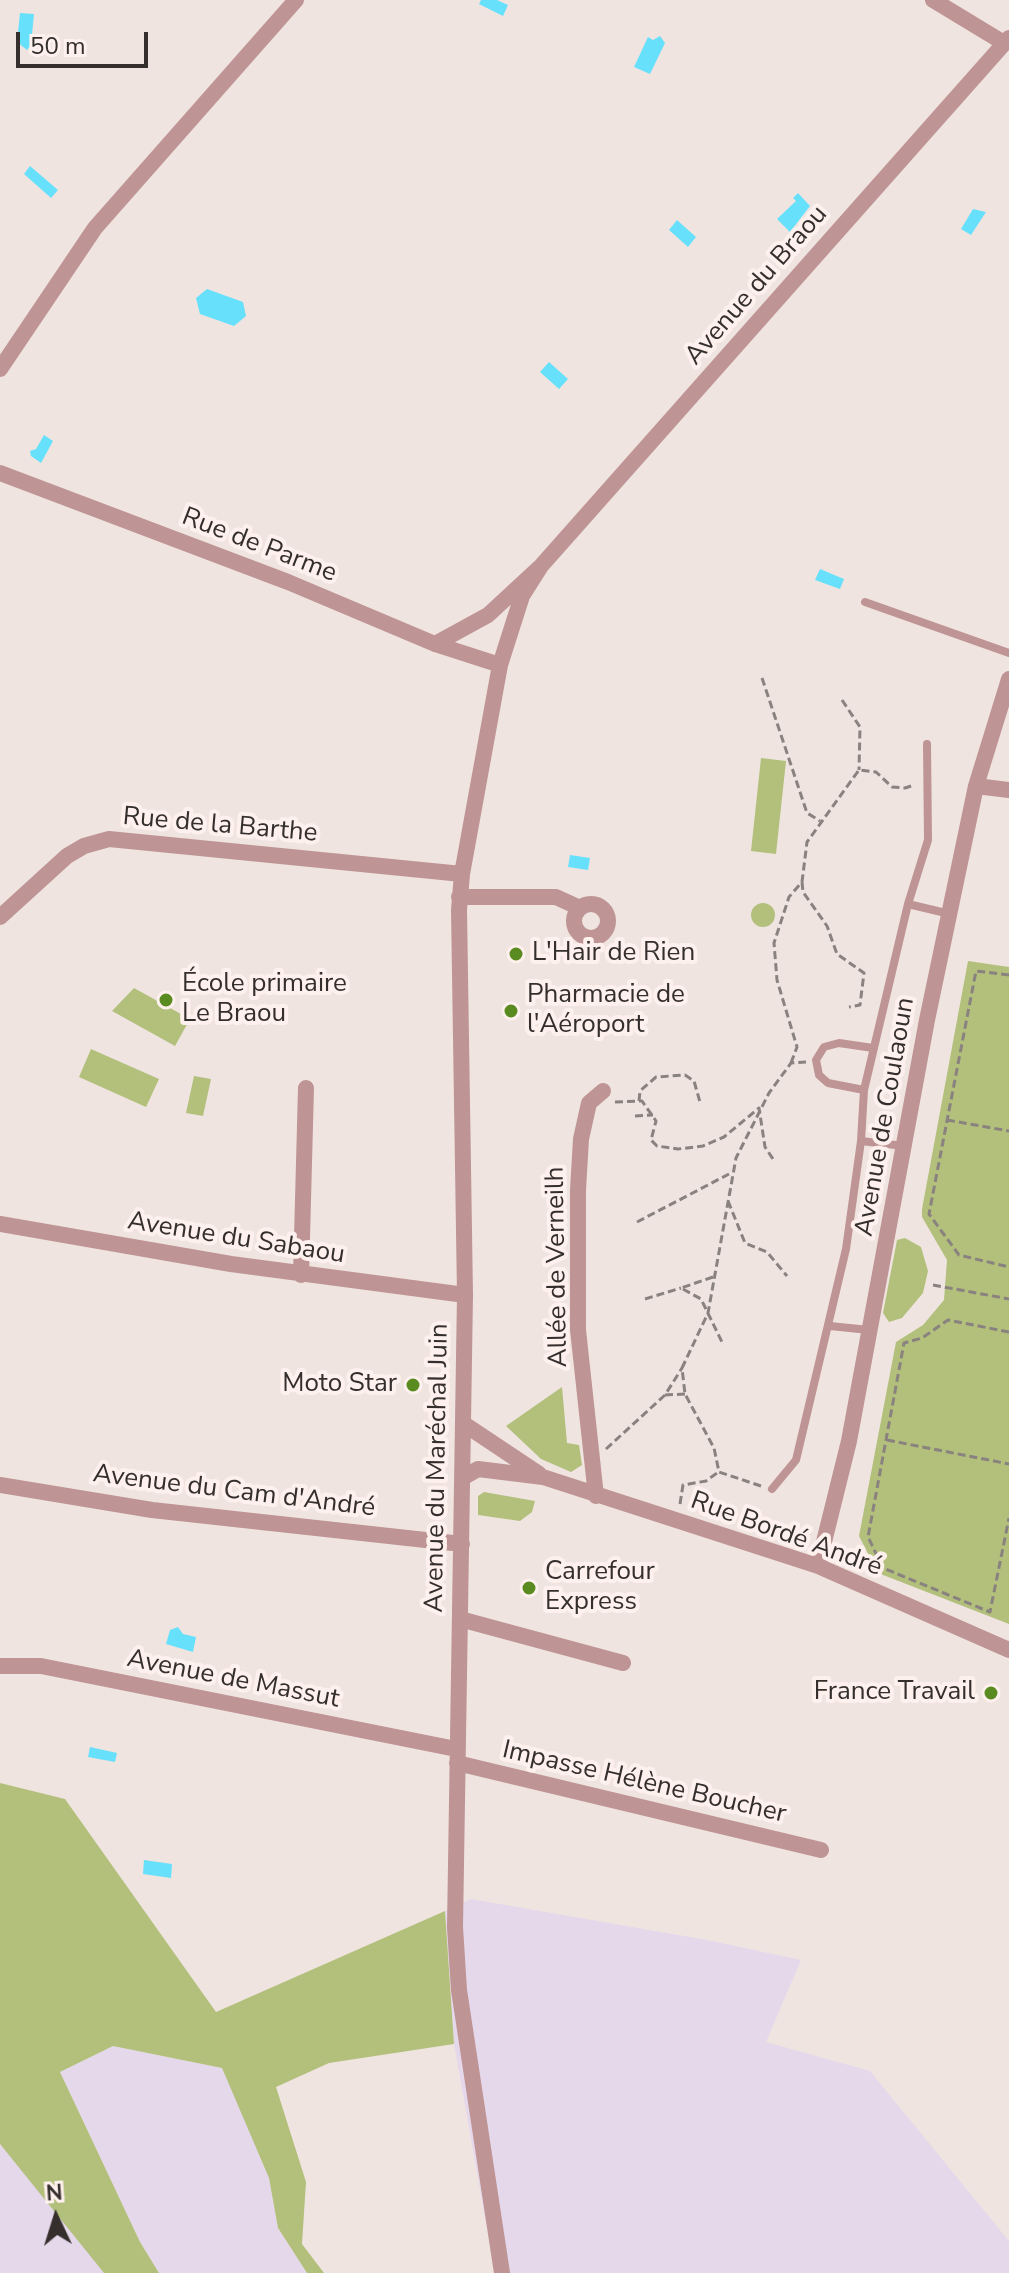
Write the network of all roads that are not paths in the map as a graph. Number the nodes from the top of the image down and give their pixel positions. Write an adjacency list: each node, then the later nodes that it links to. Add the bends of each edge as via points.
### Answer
1 (296, 0): 4 (street, via 95,228)
2 (933, 0): 3 (street)
3 (1007, 41): 6 (street, Avenue du Braou)
4 (0, 369)
5 (0, 473): 8 (street, Rue de Parme)
6 (541, 566): 8 (street, Avenue du Braou, via 488,615); 10 (street, Avenue du Braou, via 522,596)
7 (865, 602): 9 (lane)
8 (435, 644): 10 (street, Rue de Parme)
9 (1009, 653)
10 (500, 665): 15 (street, Avenue du Maréchal Juin)
11 (1009, 679): 13 (street, Avenue de Coulaoun)
12 (927, 744): 17 (lane, via 928,840)
13 (976, 786): 14 (street); 19 (street, Avenue de Coulaoun)
14 (1009, 790)
15 (462, 874): 16 (street, Avenue du Maréchal Juin); 20 (street, Rue de la Barthe, via 109,839 67,856)
16 (459, 897): 18 (street, via 556,897); 29 (street, Avenue du Maréchal Juin)
17 (908, 904): 19 (lane); 21 (lane)
18 (580, 908)
19 (951, 914): 26 (street, Avenue de Coulaoun)
20 (0, 917)
21 (873, 1048): 23 (lane); 23 (lane, via 839,1043 824,1047 816,1060 819,1075 828,1083)
22 (306, 1088): 28 (street)
23 (864, 1090): 25 (lane)
24 (603, 1091): 37 (street, Allée de Verneilh, via 589,1103 578,1190 578,1330)
25 (861, 1141): 26 (lane); 30 (lane)
26 (906, 1146): 31 (street, Avenue de Coulaoun)
27 (0, 1224): 28 (street, Avenue du Sabaou)
28 (301, 1275): 29 (street, Avenue du Sabaou)
29 (465, 1295): 32 (street, Avenue du Maréchal Juin)
30 (830, 1326): 31 (lane); 36 (lane, via 796,1460)
31 (870, 1330): 39 (street, Avenue de Coulaoun)
32 (464, 1424): 33 (street, Avenue du Maréchal Juin); 34 (street, Rue Bordé André)
33 (464, 1477): 34 (street, Rue Bordé André, via 478,1469); 38 (street, Avenue du Maréchal Juin)
34 (543, 1477): 37 (street, Rue Bordé André)
35 (0, 1485): 38 (street, Avenue du Cam d'André, via 152,1510)
36 (772, 1489)
37 (596, 1496): 39 (street, Rue Bordé André)
38 (462, 1544): 40 (street, Avenue du Maréchal Juin)
39 (818, 1566): 41 (street, Rue Bordé André)
40 (460, 1619): 42 (street); 44 (street, Avenue du Maréchal Juin)
41 (1009, 1650)
42 (623, 1663)
43 (0, 1666): 44 (street, Avenue de Massut, via 41,1666)
44 (456, 1756): 45 (street, Impasse Hélène Boucher); 46 (street, Avenue du Maréchal Juin, via 459,1990)
45 (821, 1850)
46 (502, 2273)

